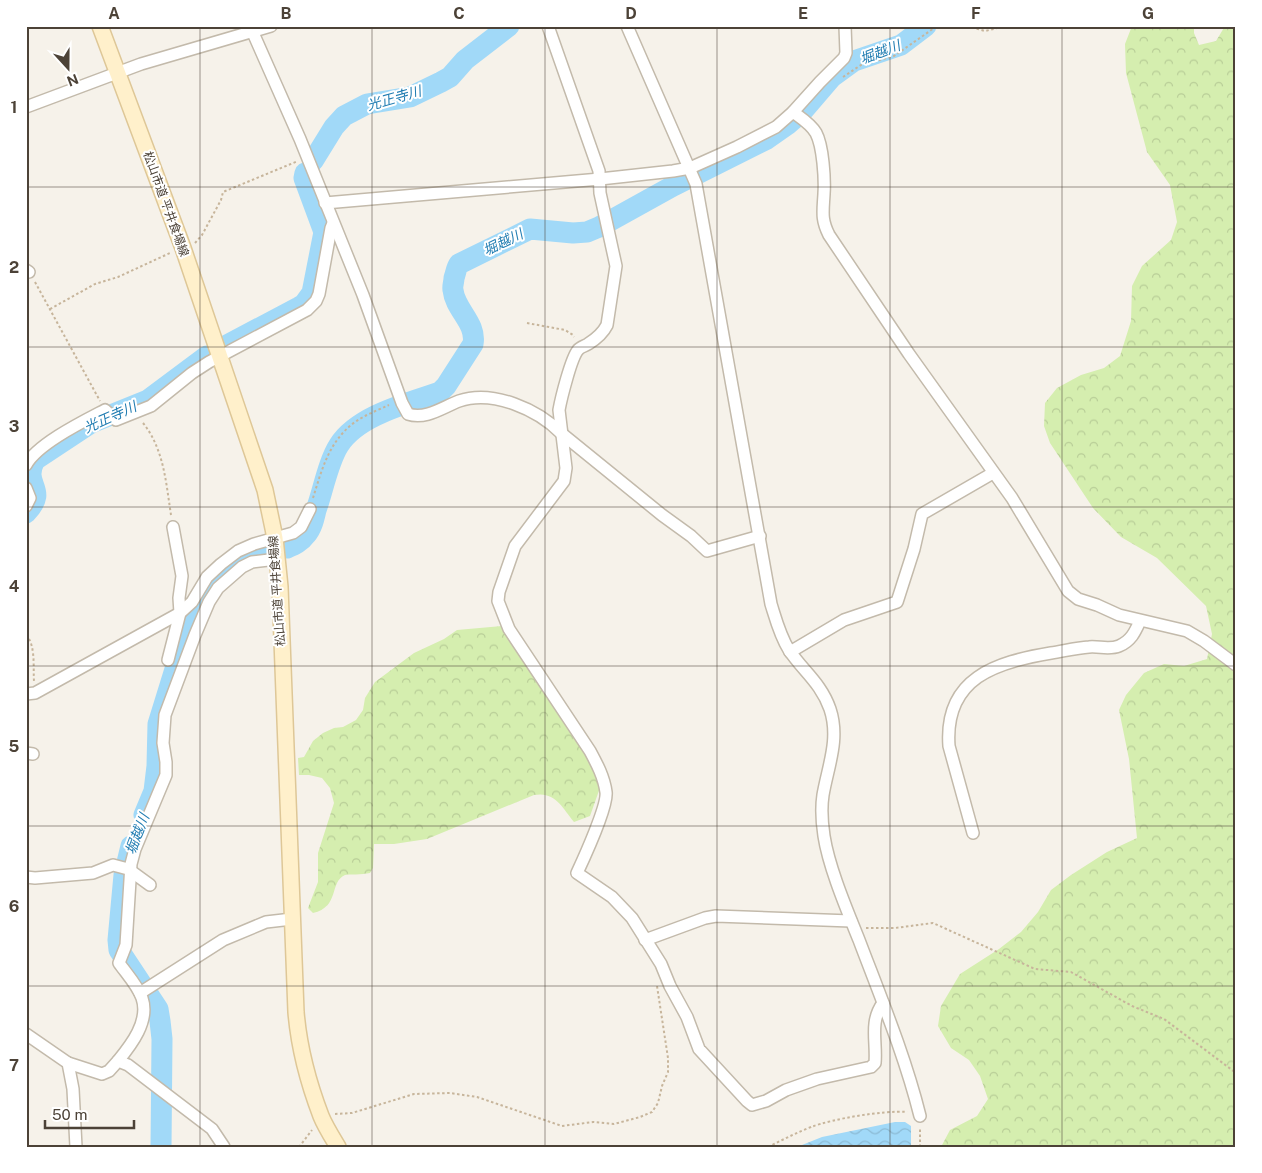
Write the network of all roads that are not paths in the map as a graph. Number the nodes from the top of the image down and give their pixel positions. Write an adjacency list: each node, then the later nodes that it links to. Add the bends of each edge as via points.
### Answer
1 (100, 26): 7 (street, 松山市道 平井食場線)
2 (271, 26): 6 (street)
3 (548, 26): 11 (street)
4 (627, 26): 10 (street)
5 (844, 26): 9 (street, via 844,58 820,82)
6 (251, 29): 7 (street); 12 (street)
7 (118, 72): 8 (street); 14 (street, 松山市道 平井食場線)
8 (26, 107)
9 (797, 115): 10 (street); 17 (street, via 817,134 824,192 822,217 827,231)
10 (692, 175): 11 (street, via 673,171); 22 (street)
11 (600, 179): 12 (street); 15 (street, via 600,193 616,266 608,325 598,338 578,350 572,362 560,402)
12 (325, 203): 13 (street)
13 (333, 223): 14 (street, via 316,301 307,310); 15 (street, via 408,414 422,416 461,401 486,398 519,405 550,421)
14 (220, 356): 16 (street, via 192,373 151,406 116,420 109,414 82,422 38,450); 23 (street, 松山市道 平井食場線, via 265,490)
15 (561, 433): 22 (street, via 707,551); 38 (street, via 566,468 564,481 515,546 498,592 498,602 509,629 590,752 607,794 593,838 577,873 612,897 632,918)
16 (26, 465)
17 (994, 473): 26 (street, via 1068,591 1078,599); 28 (street, via 922,514 897,602 844,620)
18 (26, 488): 19 (street, via 30,498)
19 (26, 506)
20 (310, 509): 23 (street, via 301,527)
21 (173, 527): 25 (street, via 182,576)
22 (760, 536): 28 (street, via 771,604 782,639)
23 (275, 538): 24 (street, 松山市道 平井食場線); 25 (street, via 238,551 208,577 192,602)
24 (278, 559): 27 (street, via 252,562 242,567 218,588); 36 (street, 松山市道 平井食場線)
25 (180, 612): 27 (street); 31 (street)
26 (1140, 621): 30 (street, via 1187,630); 32 (street, via 1133,637 1116,647 1088,647 1020,658 986,670 962,694 951,721 949,746)
27 (187, 631): 29 (street); 33 (street, via 165,715 166,775)
28 (790, 652): 37 (street, via 819,686 830,709 833,752 823,794 824,836)
29 (168, 660)
30 (1236, 665)
31 (31, 694)
32 (973, 833)
33 (126, 868): 34 (street, via 113,865 93,873); 35 (street); 39 (street, via 123,956 119,963)
34 (26, 877)
35 (150, 884)
36 (292, 919): 39 (street, via 266,922 224,940); 47 (street, 松山市道 平井食場線, via 298,1040 321,1117)
37 (852, 924): 38 (street, via 716,916); 40 (street)
38 (645, 940): 40 (street, via 662,964 670,986 682,1004 699,1050 752,1105 818,1079 871,1067 876,1056 875,1021)
39 (144, 991): 42 (street, via 144,1007 136,1037)
40 (883, 1003): 44 (street)
41 (26, 1034): 43 (street)
42 (118, 1061): 43 (street, via 102,1074); 46 (street, via 128,1065 212,1128)
43 (68, 1063): 45 (street, via 73,1089)
44 (920, 1116)
45 (76, 1147)
46 (224, 1147)
47 (338, 1147)

